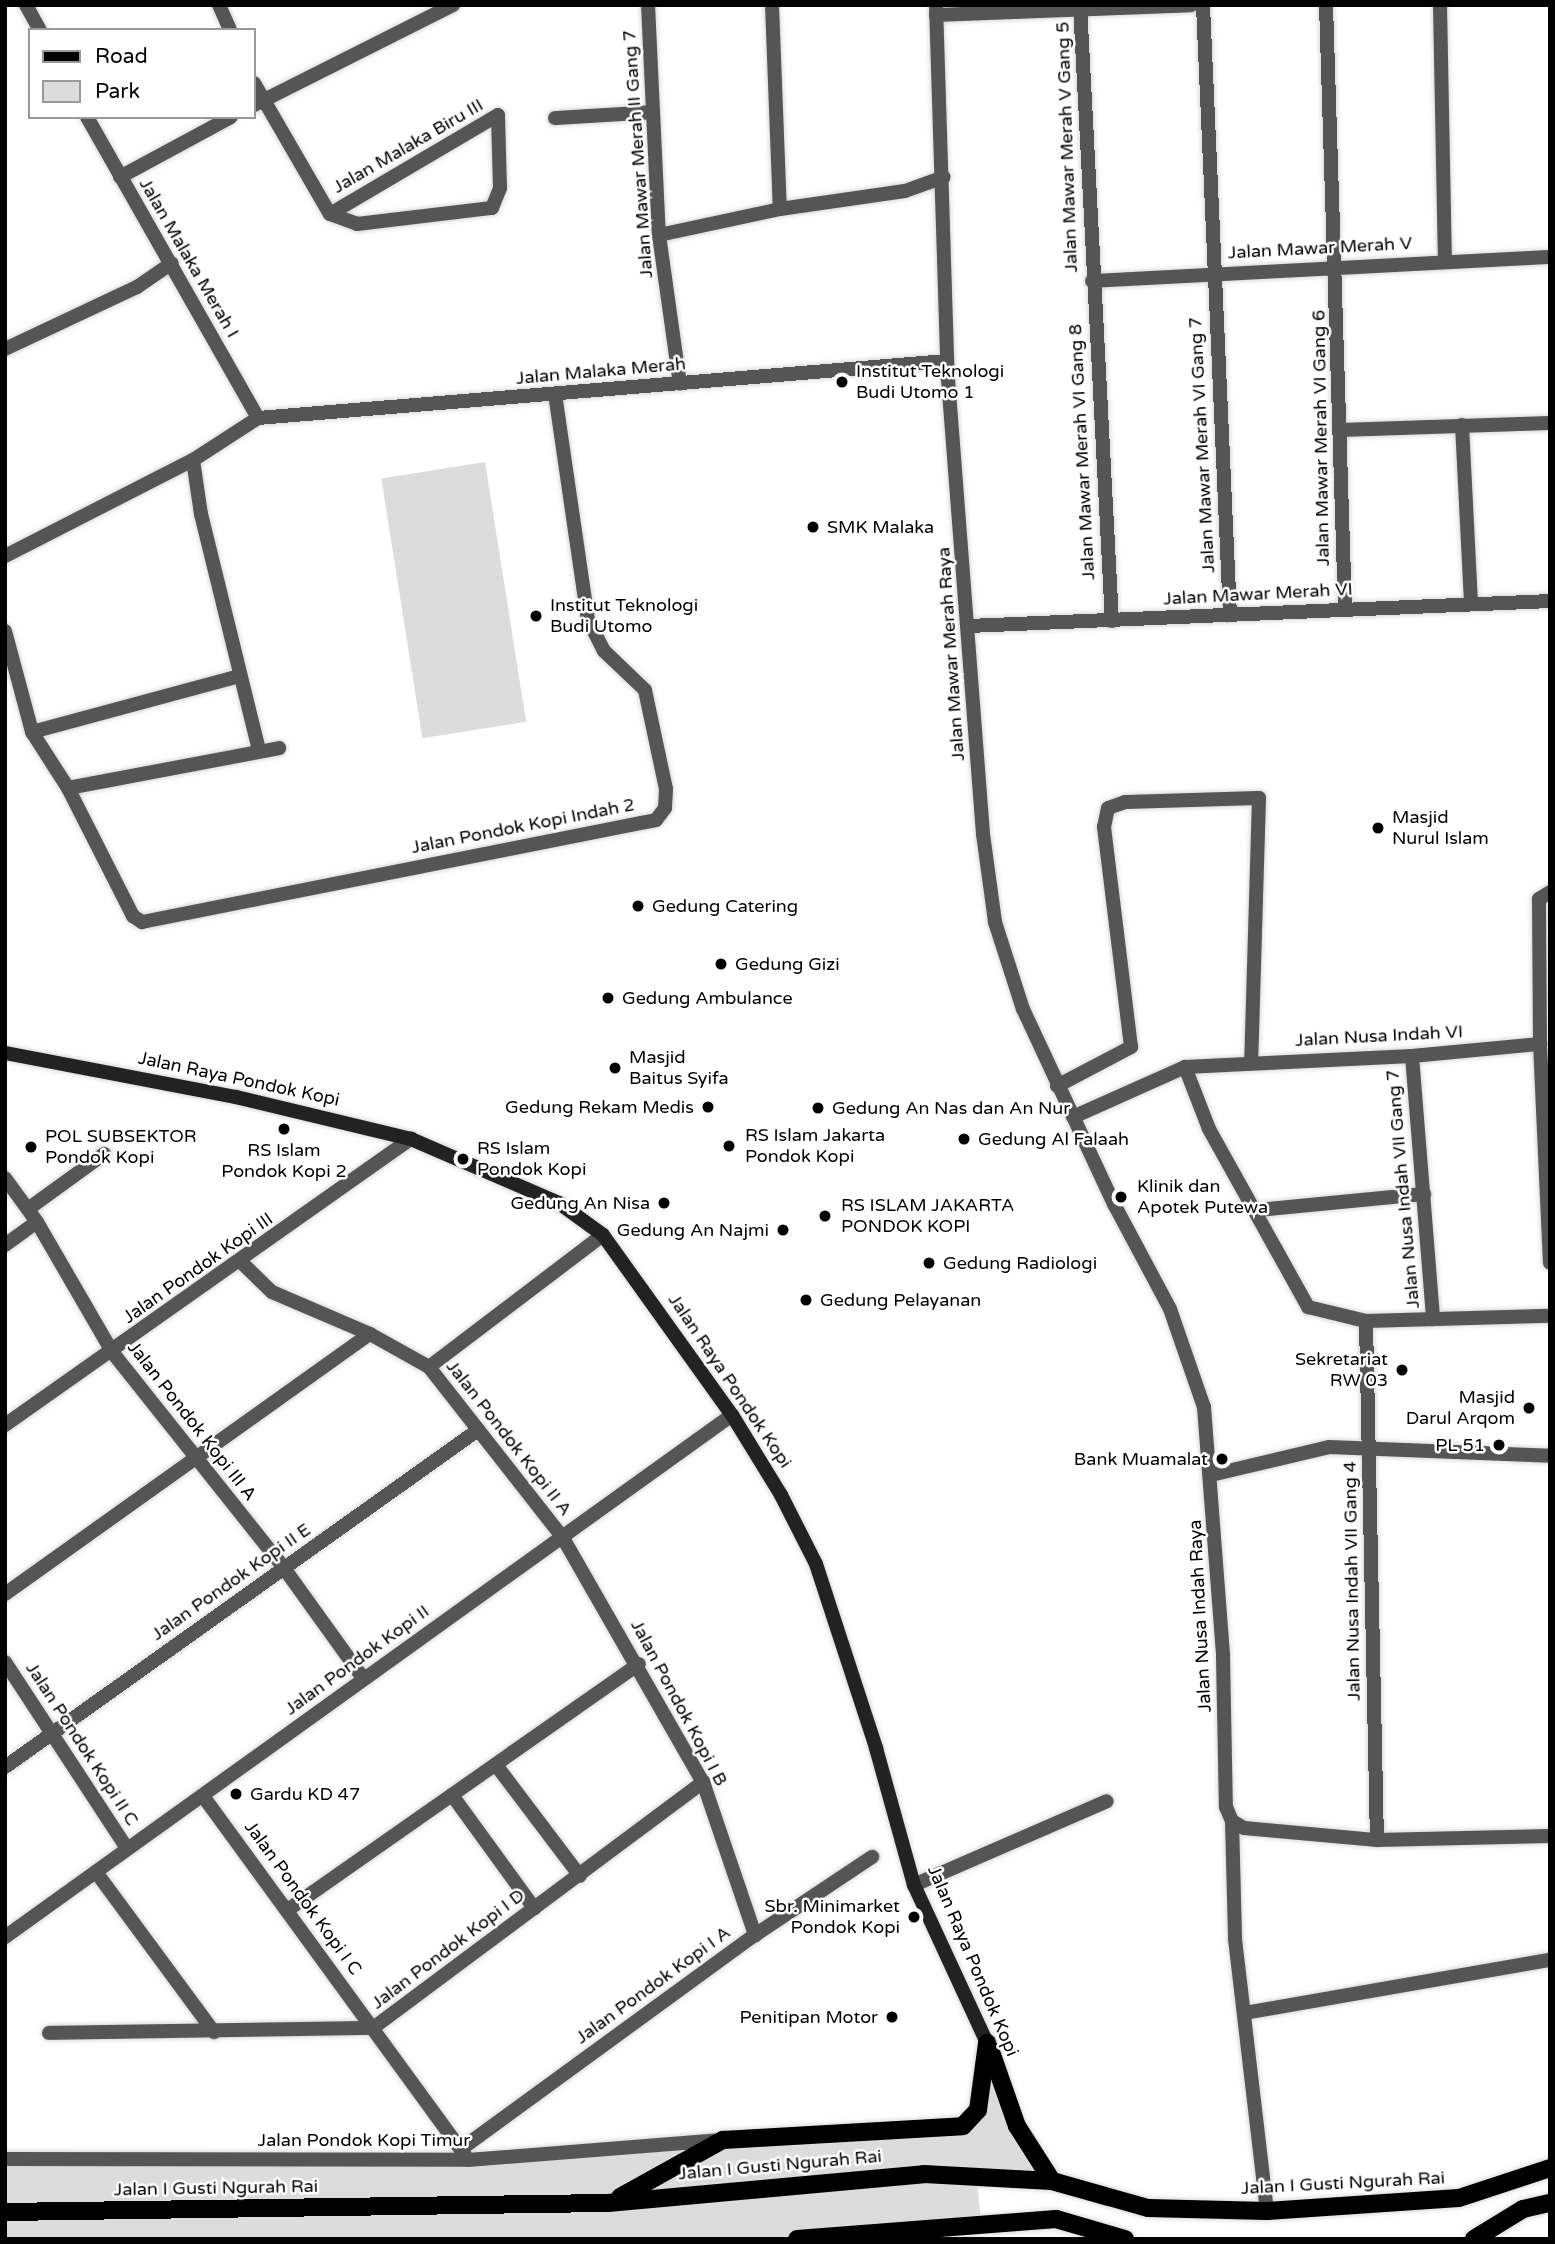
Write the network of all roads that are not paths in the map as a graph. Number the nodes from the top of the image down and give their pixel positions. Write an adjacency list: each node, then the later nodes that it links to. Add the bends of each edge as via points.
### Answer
1 (26, 5): 12 (street)
2 (219, 5): 13 (street)
3 (453, 5): 14 (street)
4 (648, 5): 15 (street, Jalan Mawar Merah II Gang 7)
5 (772, 5): 21 (street)
6 (1191, 5): 10 (street)
7 (1203, 5): 28 (street, Jalan Mawar Merah VI Gang 7)
8 (1326, 5): 27 (street, Jalan Mawar Merah VI Gang 6)
9 (1440, 5): 25 (street)
10 (1080, 8): 11 (street); 29 (street, Jalan Mawar Merah V Gang 5)
11 (936, 10): 20 (street, Jalan Mawar Merah Raya)
12 (39, 28)
13 (229, 28)
14 (258, 103): 22 (street, Jalan Malaka Biru III)
15 (652, 112): 16 (street); 23 (street, Jalan Mawar Merah II Gang 7)
16 (555, 118)
17 (88, 119): 19 (street, Jalan Malaka Merah I)
18 (227, 119): 19 (street)
19 (120, 177): 26 (street, Jalan Malaka Merah I)
20 (944, 177): 21 (street, via 905,191); 31 (street, Jalan Mawar Merah Raya)
21 (780, 209): 23 (street)
22 (330, 214): 22 (street, Jalan Malaka Biru III, via 357,224 380,224 492,208 500,188 498,115)
23 (659, 235): 32 (street, Jalan Mawar Merah II Gang 7)
24 (1550, 257): 25 (street, Jalan Mawar Merah V)
25 (1445, 261): 27 (street, Jalan Mawar Merah V)
26 (172, 263): 30 (street, via 136,287); 34 (street, Jalan Malaka Merah I)
27 (1335, 267): 28 (street, Jalan Mawar Merah V); 37 (street, Jalan Mawar Merah VI Gang 6)
28 (1213, 273): 29 (street, Jalan Mawar Merah V); 43 (street, Jalan Mawar Merah VI Gang 7)
29 (1091, 281): 44 (street, Jalan Mawar Merah VI Gang 8)
30 (5, 349)
31 (947, 361): 32 (street, Jalan Malaka Merah); 45 (street, Jalan Mawar Merah Raya)
32 (680, 384): 33 (street, Jalan Malaka Merah)
33 (555, 394): 34 (street, Jalan Malaka Merah); 51 (street, Jalan Pondok Kopi Indah 2, via 569,515 588,620 604,651 645,690 666,789 662,815 656,820 142,922 133,916)
34 (258, 418): 38 (street)
35 (1550, 423): 36 (street)
36 (1462, 425): 37 (street); 41 (street)
37 (1340, 430): 42 (street, Jalan Mawar Merah VI Gang 6)
38 (193, 460): 39 (street); 47 (street, via 201,514)
39 (5, 556)
40 (1550, 601): 41 (street, Jalan Mawar Merah VI)
41 (1471, 603): 42 (street, Jalan Mawar Merah VI)
42 (1345, 609): 43 (street, Jalan Mawar Merah VI)
43 (1230, 615): 44 (street, Jalan Mawar Merah VI)
44 (1112, 621): 45 (street, Jalan Mawar Merah VI)
45 (969, 626): 58 (street, Jalan Mawar Merah Raya, via 983,834 995,922 1023,1009)
46 (5, 631): 48 (street, Jalan Pondok Kopi Indah 2)
47 (240, 676): 48 (street); 50 (street)
48 (32, 732): 51 (street, Jalan Pondok Kopi Indah 2)
49 (279, 748): 50 (street)
50 (259, 750): 51 (street)
51 (68, 789)
52 (1550, 892): 53 (street, via 1539,899)
53 (1540, 1044): 55 (street, Jalan Nusa Indah VI); 70 (street)
54 (5, 1053): 60 (main road, Jalan Raya Pondok Kopi, via 236,1097)
55 (1412, 1056): 56 (street, Jalan Nusa Indah VI); 63 (street, Jalan Nusa Indah VII Gang 7)
56 (1251, 1062): 57 (street, Jalan Nusa Indah VI); 58 (street, via 1259,798 1125,802 1108,808 1104,827 1132,1042 1129,1051)
57 (1185, 1067): 59 (street, Jalan Nusa Indah VI); 65 (street, via 1209,1129)
58 (1057, 1086): 59 (street, Jalan Mawar Merah Raya)
59 (1073, 1117): 83 (street, Jalan Nusa Indah Raya, via 1187,1348 1204,1407)
60 (411, 1139): 67 (main road, Jalan Raya Pondok Kopi, via 559,1203); 69 (street, Jalan Pondok Kopi III)
61 (104, 1154): 64 (street)
62 (5, 1178): 64 (street, Jalan Pondok Kopi III A)
63 (1424, 1194): 65 (street); 72 (street, Jalan Nusa Indah VII Gang 7)
64 (28, 1209): 66 (street, Jalan Pondok Kopi III A)
65 (1256, 1210): 73 (street, via 1308,1307)
66 (37, 1222): 68 (street); 75 (street, Jalan Pondok Kopi III A)
67 (603, 1234): 76 (street); 77 (main road, Jalan Raya Pondok Kopi)
68 (5, 1245)
69 (241, 1262): 74 (street, Jalan Pondok Kopi II A, via 272,1292); 75 (street, Jalan Pondok Kopi III)
70 (1550, 1263)
71 (1550, 1316): 72 (street)
72 (1433, 1319): 73 (street)
73 (1366, 1321): 80 (street, Jalan Nusa Indah VII Gang 4)
74 (370, 1334): 76 (street, Jalan Pondok Kopi II A); 82 (street)
75 (113, 1353): 78 (street, Jalan Pondok Kopi III); 82 (street, Jalan Pondok Kopi III A)
76 (429, 1367): 79 (street, Jalan Pondok Kopi II A)
77 (732, 1415): 84 (street, Jalan Pondok Kopi II); 104 (main road, Jalan Raya Pondok Kopi, via 816,1564 876,1748)
78 (5, 1425)
79 (478, 1430): 84 (street, Jalan Pondok Kopi II A); 85 (street, Jalan Pondok Kopi II E)
80 (1370, 1450): 81 (street); 83 (street, via 1302,1450); 99 (street, Jalan Nusa Indah VII Gang 4)
81 (1550, 1456)
82 (198, 1459): 85 (street, Jalan Pondok Kopi III A); 86 (street)
83 (1211, 1475): 97 (street, Jalan Nusa Indah Raya, via 1223,1656 1226,1807)
84 (563, 1538): 88 (street, Jalan Pondok Kopi I B); 89 (street, Jalan Pondok Kopi II)
85 (284, 1568): 89 (street, Jalan Pondok Kopi III A); 90 (street, Jalan Pondok Kopi II E)
86 (5, 1594)
87 (5, 1662): 90 (street, Jalan Pondok Kopi II C)
88 (639, 1664): 92 (street); 93 (street, Jalan Pondok Kopi I B)
89 (363, 1678): 95 (street, Jalan Pondok Kopi II)
90 (55, 1731): 91 (street, Jalan Pondok Kopi II E); 100 (street, Jalan Pondok Kopi II C)
91 (7, 1760)
92 (496, 1765): 94 (street); 103 (street)
93 (704, 1782): 103 (street, Jalan Pondok Kopi I D); 107 (street, Jalan Pondok Kopi I B)
94 (452, 1795): 105 (street); 106 (street)
95 (203, 1796): 100 (street, Jalan Pondok Kopi II); 106 (street, Jalan Pondok Kopi I C)
96 (1107, 1801): 104 (street)
97 (1232, 1821): 99 (street, via 1244,1828); 110 (street, Jalan Nusa Indah Raya, via 1235,1939)
98 (1550, 1836): 99 (street)
99 (1377, 1840)
100 (126, 1847): 102 (street, Jalan Pondok Kopi II)
101 (872, 1857): 107 (street, Jalan Pondok Kopi I A)
102 (96, 1872): 108 (street, Jalan Pondok Kopi II); 112 (street)
103 (580, 1876): 105 (street, Jalan Pondok Kopi I D)
104 (914, 1885): 114 (main road, Jalan Raya Pondok Kopi)
105 (534, 1908): 111 (street, Jalan Pondok Kopi I D)
106 (289, 1909): 111 (street, Jalan Pondok Kopi I C)
107 (755, 1935): 116 (street, Jalan Pondok Kopi I A)
108 (5, 1937)
109 (1550, 1960): 110 (street)
110 (1245, 2013): 122 (street, Jalan Nusa Indah Raya)
111 (373, 2028): 112 (street, Jalan Pondok Kopi I D); 116 (street, Jalan Pondok Kopi I C)
112 (214, 2032): 113 (street, Jalan Pondok Kopi I D)
113 (49, 2033)
114 (987, 2043): 115 (main road, via 978,2110 963,2126); 119 (main road, Jalan Raya Pondok Kopi, via 1017,2126)
115 (723, 2140): 116 (street, Jalan Pondok Kopi Timur); 120 (main road)
116 (464, 2155): 117 (street, Jalan Pondok Kopi Timur)
117 (5, 2160)
118 (1550, 2168): 122 (main road, Jalan I Gusti Ngurah Rai, via 1460,2198)
119 (1052, 2181): 120 (main road, Jalan I Gusti Ngurah Rai, via 924,2174); 122 (main road, Jalan I Gusti Ngurah Rai, via 1148,2208)
120 (608, 2203): 123 (main road, Jalan I Gusti Ngurah Rai)
121 (1550, 2203): 126 (main road, via 1523,2209)
122 (1267, 2211)
123 (5, 2212)
124 (797, 2239): 125 (main road, via 1056,2219)
125 (1125, 2239)
126 (1474, 2239)

